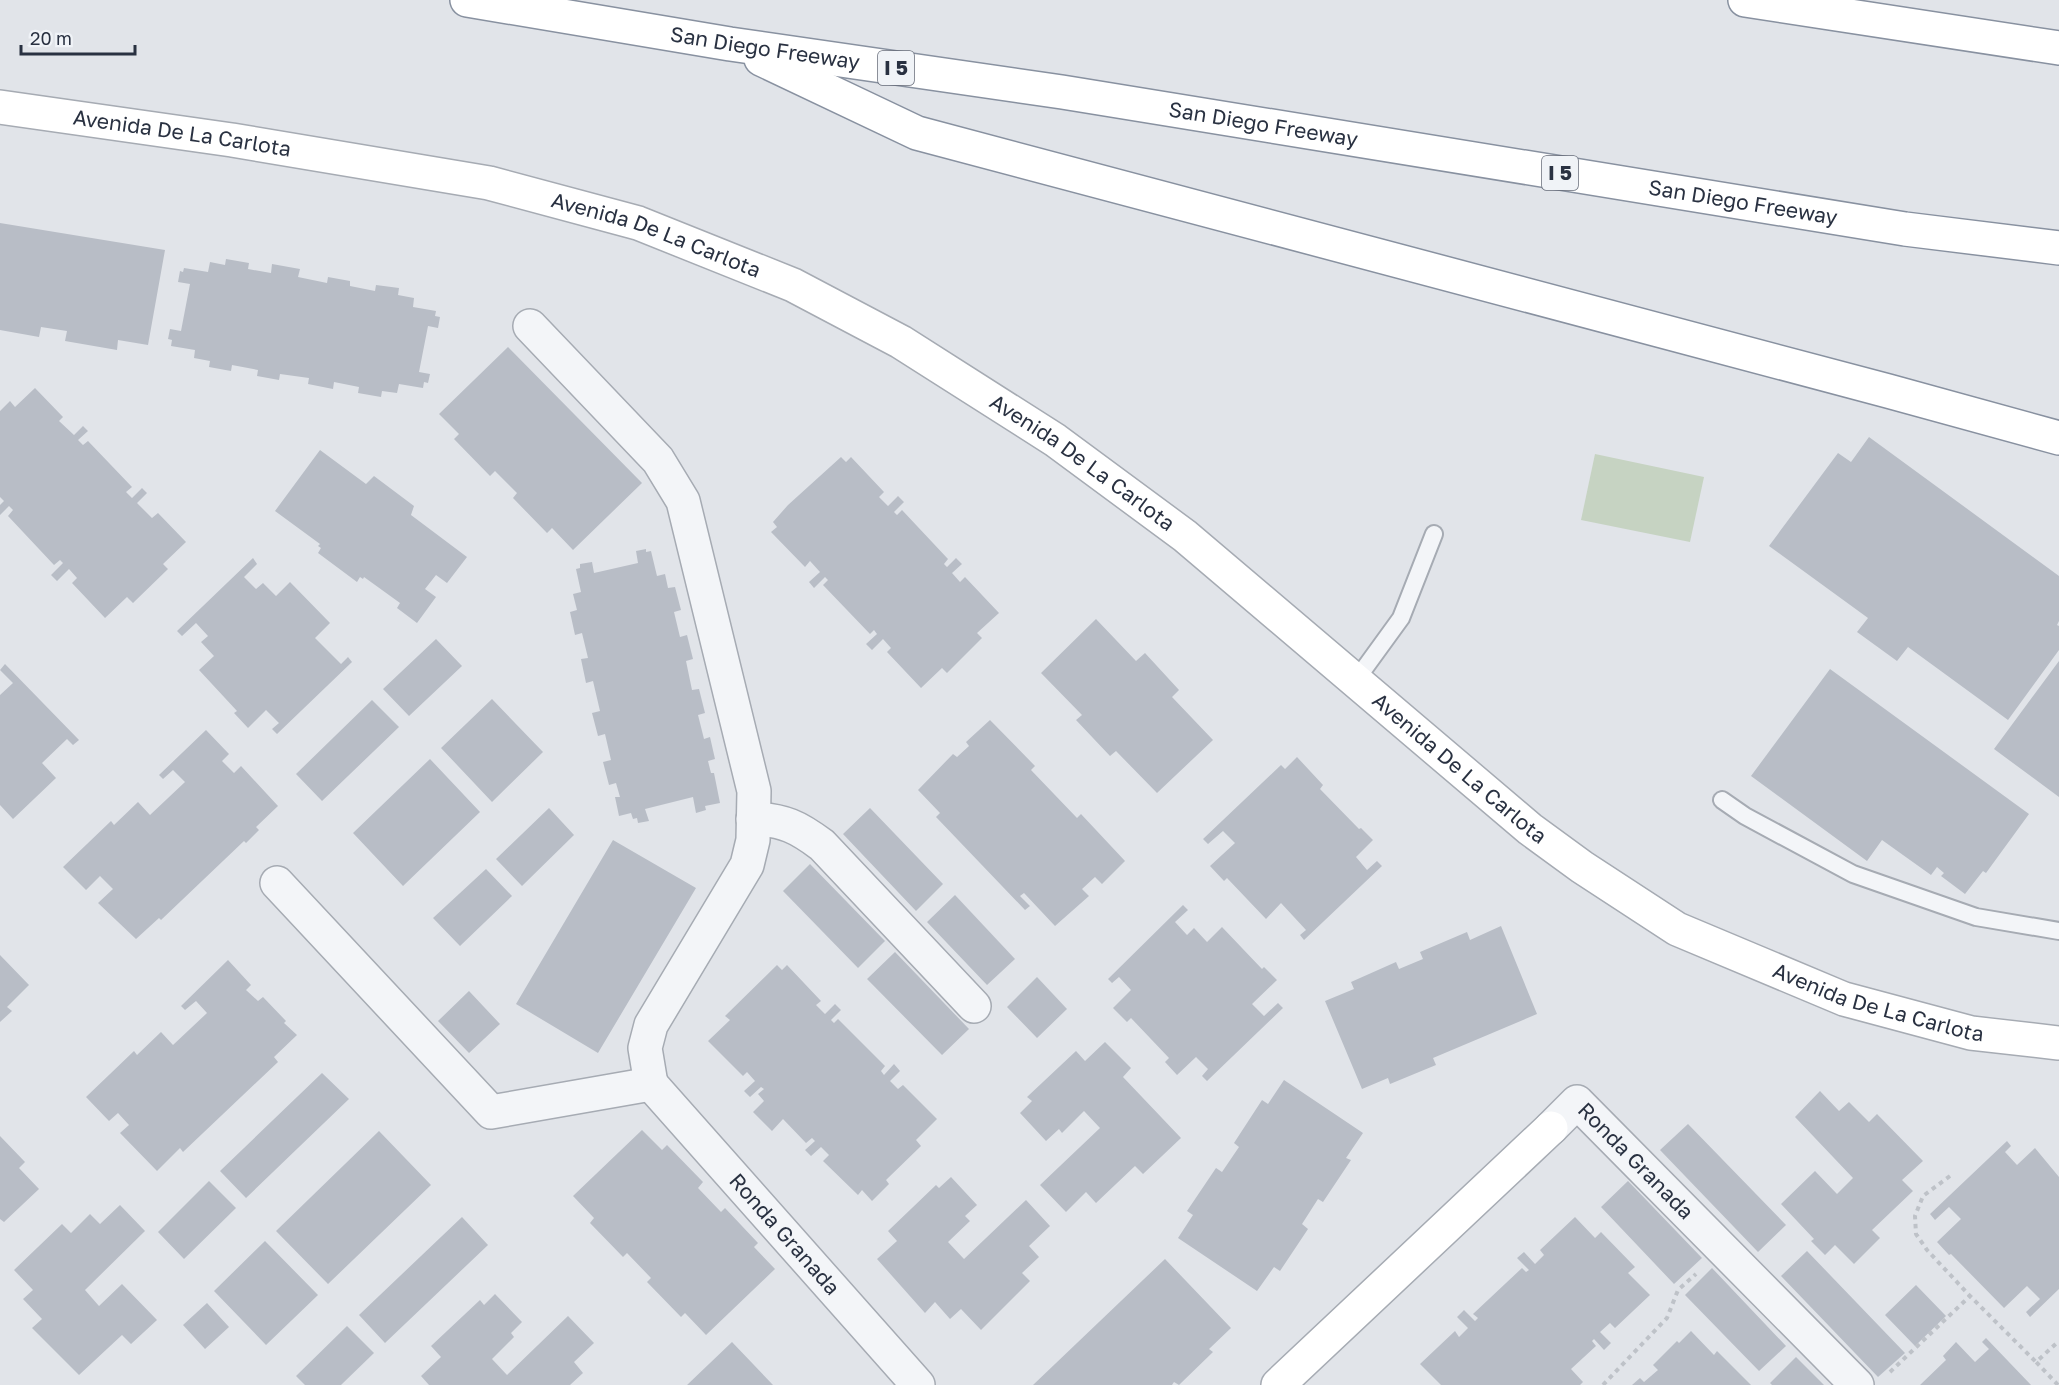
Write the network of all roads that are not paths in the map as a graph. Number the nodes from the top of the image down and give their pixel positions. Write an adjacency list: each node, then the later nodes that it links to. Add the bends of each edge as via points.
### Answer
1 (467, 0): 3 (main road, San Diego Freeway / I 5)
2 (1745, 0): 5 (main road)
3 (518, 5): 4 (main road, San Diego Freeway / I 5)
4 (730, 44): 7 (main road, San Diego Freeway / I 5, via 1074,94 1905,229); 9 (main road, via 917,133)
5 (2059, 48)
6 (0, 107): 11 (main road, Avenida De La Carlota, via 232,140 489,183 638,223 793,285 901,342 1055,440 1185,536)
7 (2059, 248)
8 (530, 326): 13 (street, via 658,460 683,501 754,791)
9 (2059, 438)
10 (1434, 534): 11 (lane, via 1401,618)
11 (1356, 680): 17 (main road, Avenida De La Carlota, via 1530,829 1677,930 1844,999 1971,1033)
12 (1722, 800): 15 (lane, via 1853,874 1976,917)
13 (753, 819): 16 (street, via 775,820 800,829 822,845); 18 (street, via 747,865 651,1025 645,1048)
14 (277, 883): 18 (street, via 491,1112)
15 (2059, 931)
16 (974, 1006)
17 (2059, 1043)
18 (651, 1084): 20 (street, Ronda Granada)
19 (1551, 1128): 21 (street, Ronda Granada, via 1577,1102 1722,1250); 22 (main road, Ronda Granada)
20 (905, 1381)
21 (1870, 1381)
22 (1278, 1385)

